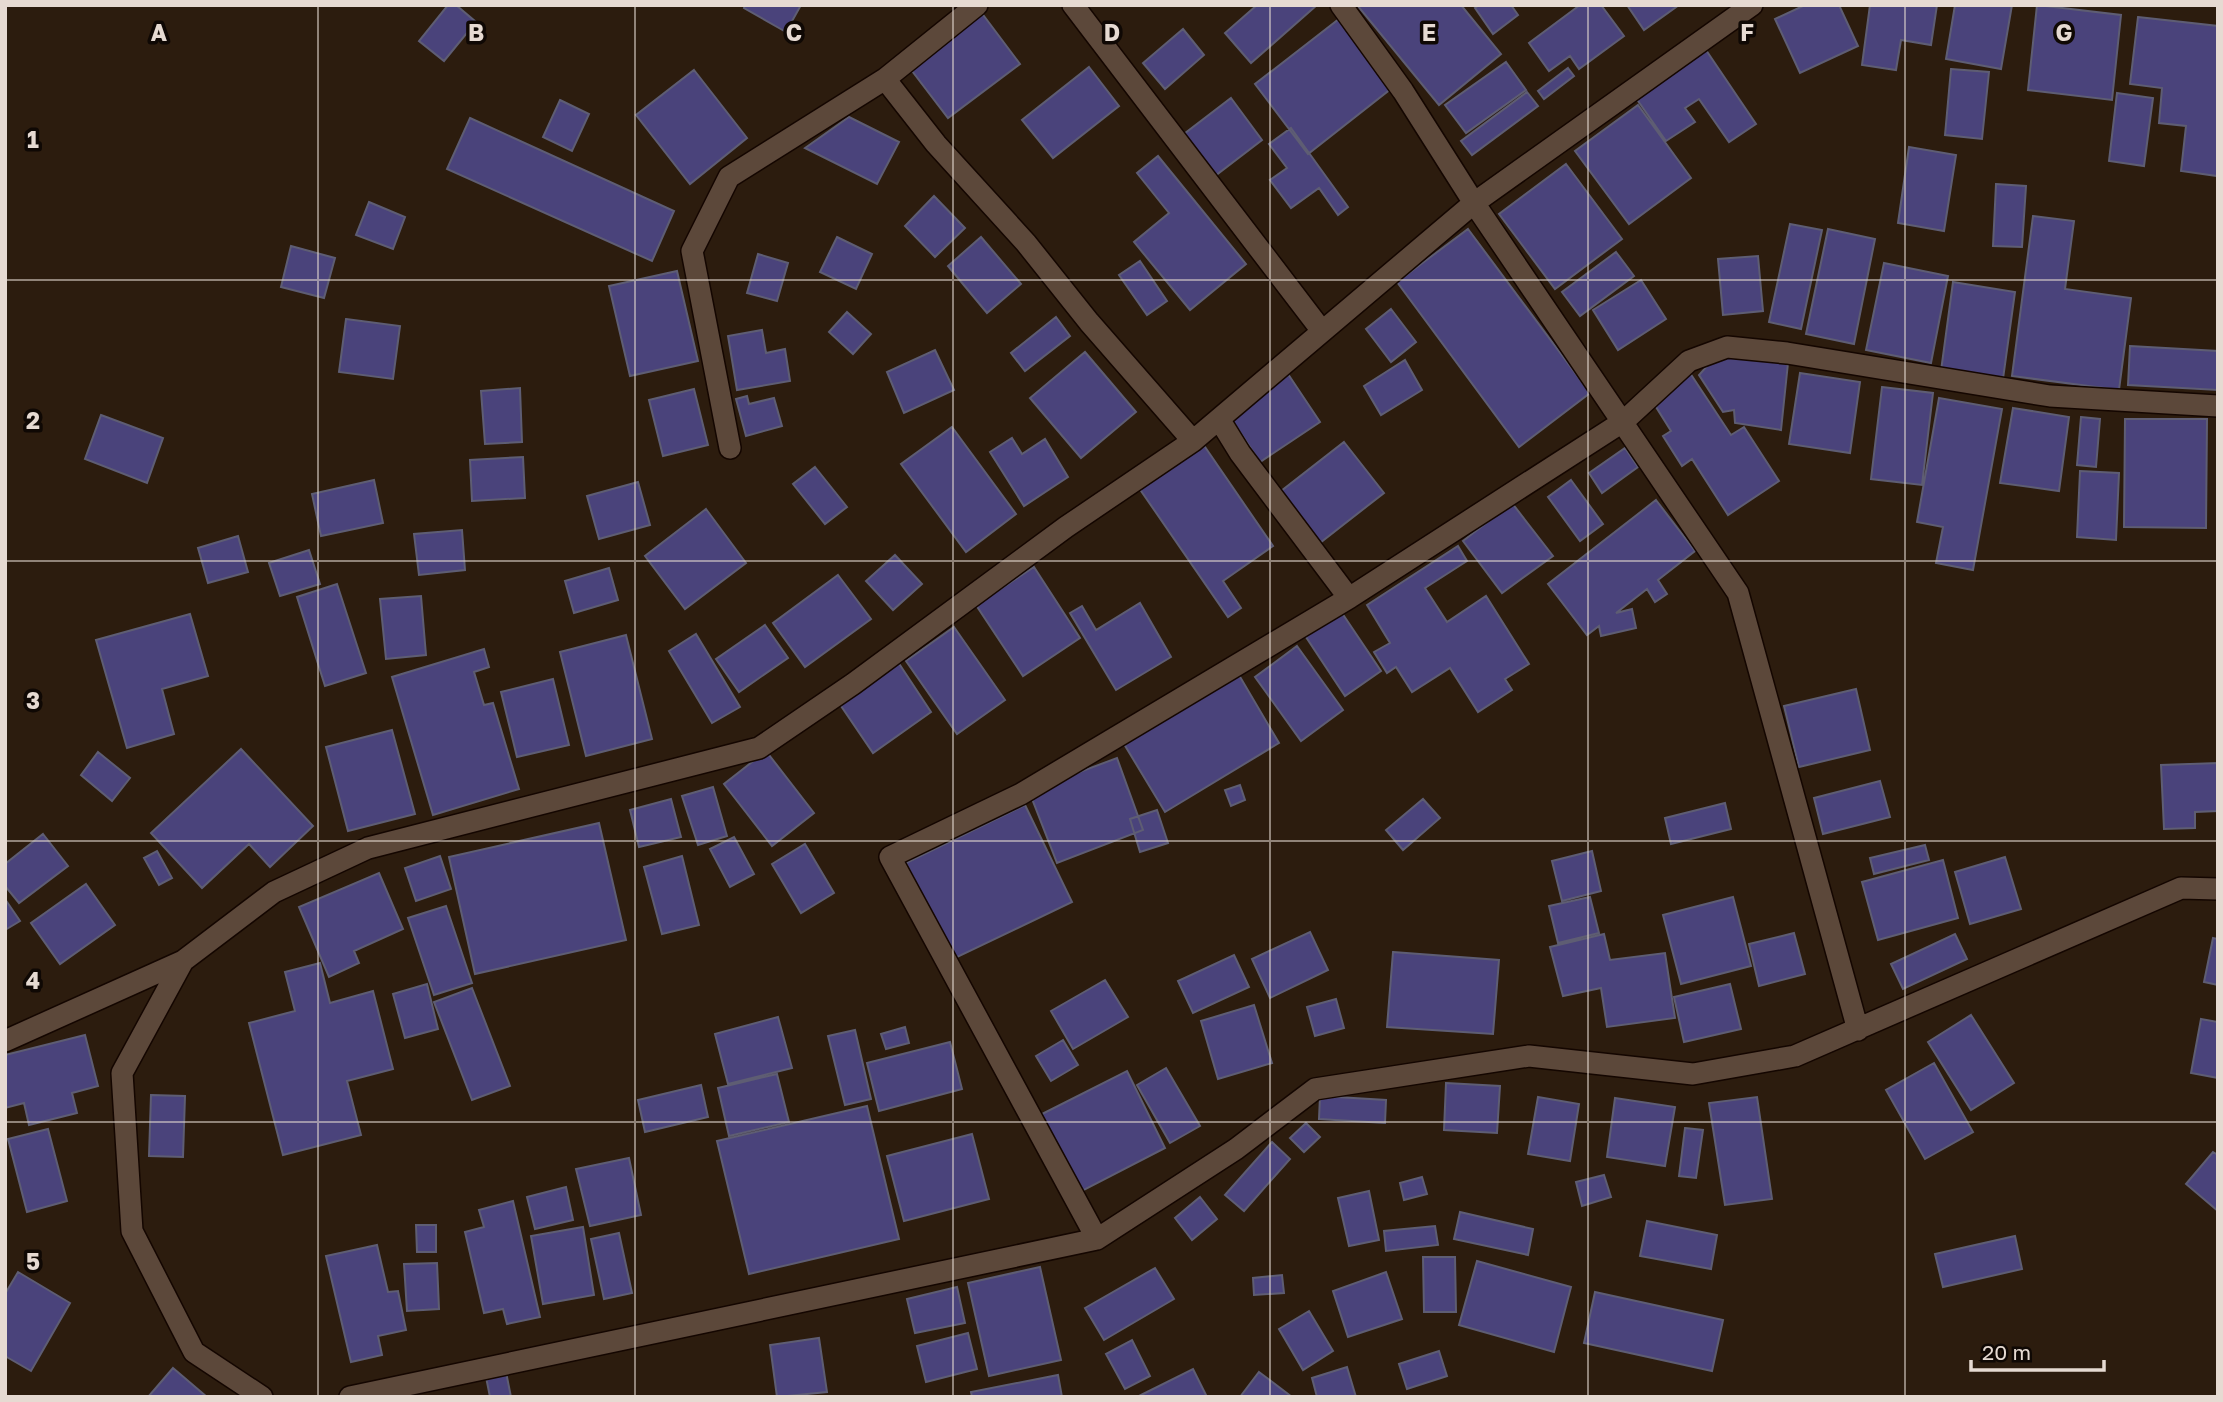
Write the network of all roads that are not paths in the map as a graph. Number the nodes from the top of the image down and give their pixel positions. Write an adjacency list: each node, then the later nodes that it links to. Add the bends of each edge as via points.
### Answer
1 (976, 5): 5 (street)
2 (1073, 5): 7 (street)
3 (1341, 5): 6 (street, via 1404,91)
4 (1752, 5): 6 (street)
5 (885, 79): 11 (street); 12 (street, via 729,177 692,251)
6 (1474, 203): 7 (street); 10 (street)
7 (1322, 331): 9 (street)
8 (2218, 406): 10 (street, via 2050,396 1727,347 1689,361)
9 (1219, 419): 11 (street); 13 (street)
10 (1624, 421): 13 (street); 16 (street, via 1738,593)
11 (1193, 441): 15 (street, via 760,748 368,848 274,892)
12 (730, 448)
13 (1349, 598): 18 (street, via 1021,794 890,857)
14 (2218, 889): 16 (street, via 2181,888)
15 (183, 961): 17 (street); 19 (street, via 122,1073 132,1231 194,1352)
16 (1858, 1030): 18 (street, via 1795,1056 1693,1074 1529,1056 1315,1089 1236,1149)
17 (5, 1041)
18 (1097, 1239): 20 (street)
19 (262, 1397)
20 (349, 1397)

